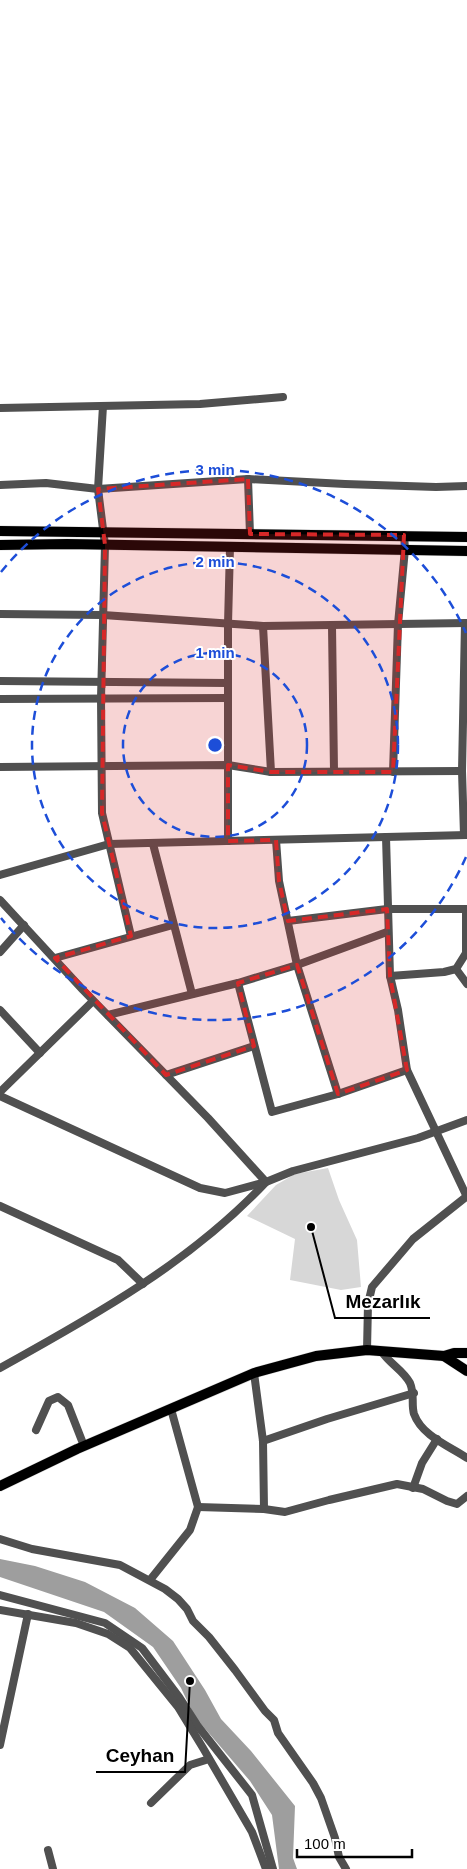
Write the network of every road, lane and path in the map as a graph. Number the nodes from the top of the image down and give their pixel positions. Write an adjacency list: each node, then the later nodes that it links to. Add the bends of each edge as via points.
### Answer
1 (283, 397): 2 (street, via 200,404)
2 (103, 406): 3 (street); 7 (street)
3 (0, 408)
4 (248, 479): 6 (street, via 354,485); 7 (street); 10 (street)
5 (0, 485): 7 (street, via 46,483)
6 (467, 486)
7 (98, 489): 9 (street)
8 (0, 530): 9 (main road)
9 (104, 532): 10 (main road); 14 (street)
10 (250, 534): 11 (main road)
11 (404, 535): 12 (main road); 16 (street)
12 (467, 537)
13 (0, 545): 14 (main road)
14 (105, 545): 15 (main road); 19 (street)
15 (230, 547): 16 (main road); 21 (street)
16 (405, 549): 17 (main road); 22 (street)
17 (467, 551)
18 (0, 614): 19 (street)
19 (103, 615): 21 (street); 25 (street)
20 (466, 623): 22 (street); 35 (street)
21 (228, 624): 23 (street); 27 (street)
22 (398, 624): 24 (street); 37 (street)
23 (263, 626): 24 (street); 36 (street)
24 (332, 626): 34 (street)
25 (101, 681): 26 (street); 27 (street); 28 (street)
26 (0, 682)
27 (228, 683): 29 (street)
28 (101, 698): 29 (street); 30 (street); 31 (street)
29 (228, 698): 32 (street)
30 (0, 699)
31 (102, 766): 32 (street); 33 (street); 42 (street, via 102,812)
32 (228, 766): 36 (street); 41 (street)
33 (0, 767)
34 (334, 771): 36 (street); 37 (street)
35 (462, 771): 37 (street); 38 (street)
36 (271, 772)
37 (393, 772)
38 (465, 835): 39 (street)
39 (386, 837): 40 (street); 46 (street)
40 (276, 840): 41 (street); 48 (street, via 279,881)
41 (228, 841): 43 (street)
42 (109, 844): 43 (street); 44 (street); 52 (street)
43 (153, 844): 50 (street)
44 (0, 875)
45 (0, 900): 49 (street)
46 (387, 909): 47 (street); 48 (street); 51 (street)
47 (467, 909): 56 (street, via 466,953)
48 (288, 921): 55 (street)
49 (24, 925): 53 (street); 54 (street)
50 (173, 925): 52 (street); 60 (street)
51 (387, 932): 55 (street); 57 (street)
52 (131, 936): 54 (street)
53 (0, 952)
54 (55, 958): 61 (street)
55 (297, 965): 58 (street); 69 (street)
56 (456, 969): 57 (street); 59 (street)
57 (390, 976): 66 (street)
58 (238, 982): 60 (street); 64 (street)
59 (467, 984)
60 (192, 994): 63 (street)
61 (94, 1001): 63 (street); 65 (street)
62 (0, 1010): 65 (street)
63 (108, 1015): 67 (street)
64 (254, 1046): 67 (street); 69 (street, via 272,1112)
65 (40, 1053): 68 (street)
66 (407, 1070): 69 (street); 71 (street)
67 (166, 1075): 72 (street)
68 (0, 1094): 72 (street, via 200,1188 224,1193)
69 (338, 1094)
70 (467, 1120): 71 (street)
71 (437, 1131): 72 (street, via 293,1171); 73 (street)
72 (266, 1182): 75 (street, via 218,1228)
73 (467, 1197): 76 (street, via 413,1240 372,1288 368,1304)
74 (0, 1206): 75 (street, via 118,1260)
75 (143, 1284): 80 (street)
76 (367, 1350): 77 (main road); 82 (main road, via 316,1356)
77 (382, 1352): 79 (main road); 83 (street, via 399,1369)
78 (467, 1353): 79 (main road)
79 (444, 1356): 81 (main road)
80 (0, 1368)
81 (467, 1371)
82 (254, 1373): 84 (main road); 87 (street)
83 (414, 1393): 86 (street, via 414,1413 422,1429); 87 (street)
84 (171, 1409): 88 (main road); 93 (street)
85 (36, 1430): 88 (street, via 49,1401 58,1397 68,1405)
86 (437, 1439): 89 (street); 91 (street, via 422,1463)
87 (263, 1442): 94 (street)
88 (84, 1446): 90 (main road)
89 (467, 1458)
90 (0, 1486)
91 (413, 1488): 92 (street, via 457,1504); 94 (street, via 397,1484 285,1512)
92 (467, 1497)
93 (198, 1507): 94 (street); 96 (street, via 190,1530)
94 (264, 1509)
95 (0, 1539): 96 (street, via 32,1549 120,1565)
96 (150, 1580): 107 (street, via 187,1609 193,1621 274,1720 278,1733 321,1798 339,1857)
97 (0, 1595): 106 (street, via 105,1623 142,1648 252,1795)
98 (0, 1610): 99 (street)
99 (28, 1614): 100 (street); 101 (street, via 76,1623 108,1634 130,1648 178,1708)
100 (0, 1745)
101 (209, 1759): 102 (street, via 190,1765); 105 (street, via 252,1832)
102 (151, 1803)
103 (48, 1850): 104 (street)
104 (53, 1869)
105 (266, 1869)
106 (273, 1869)
107 (346, 1869)

